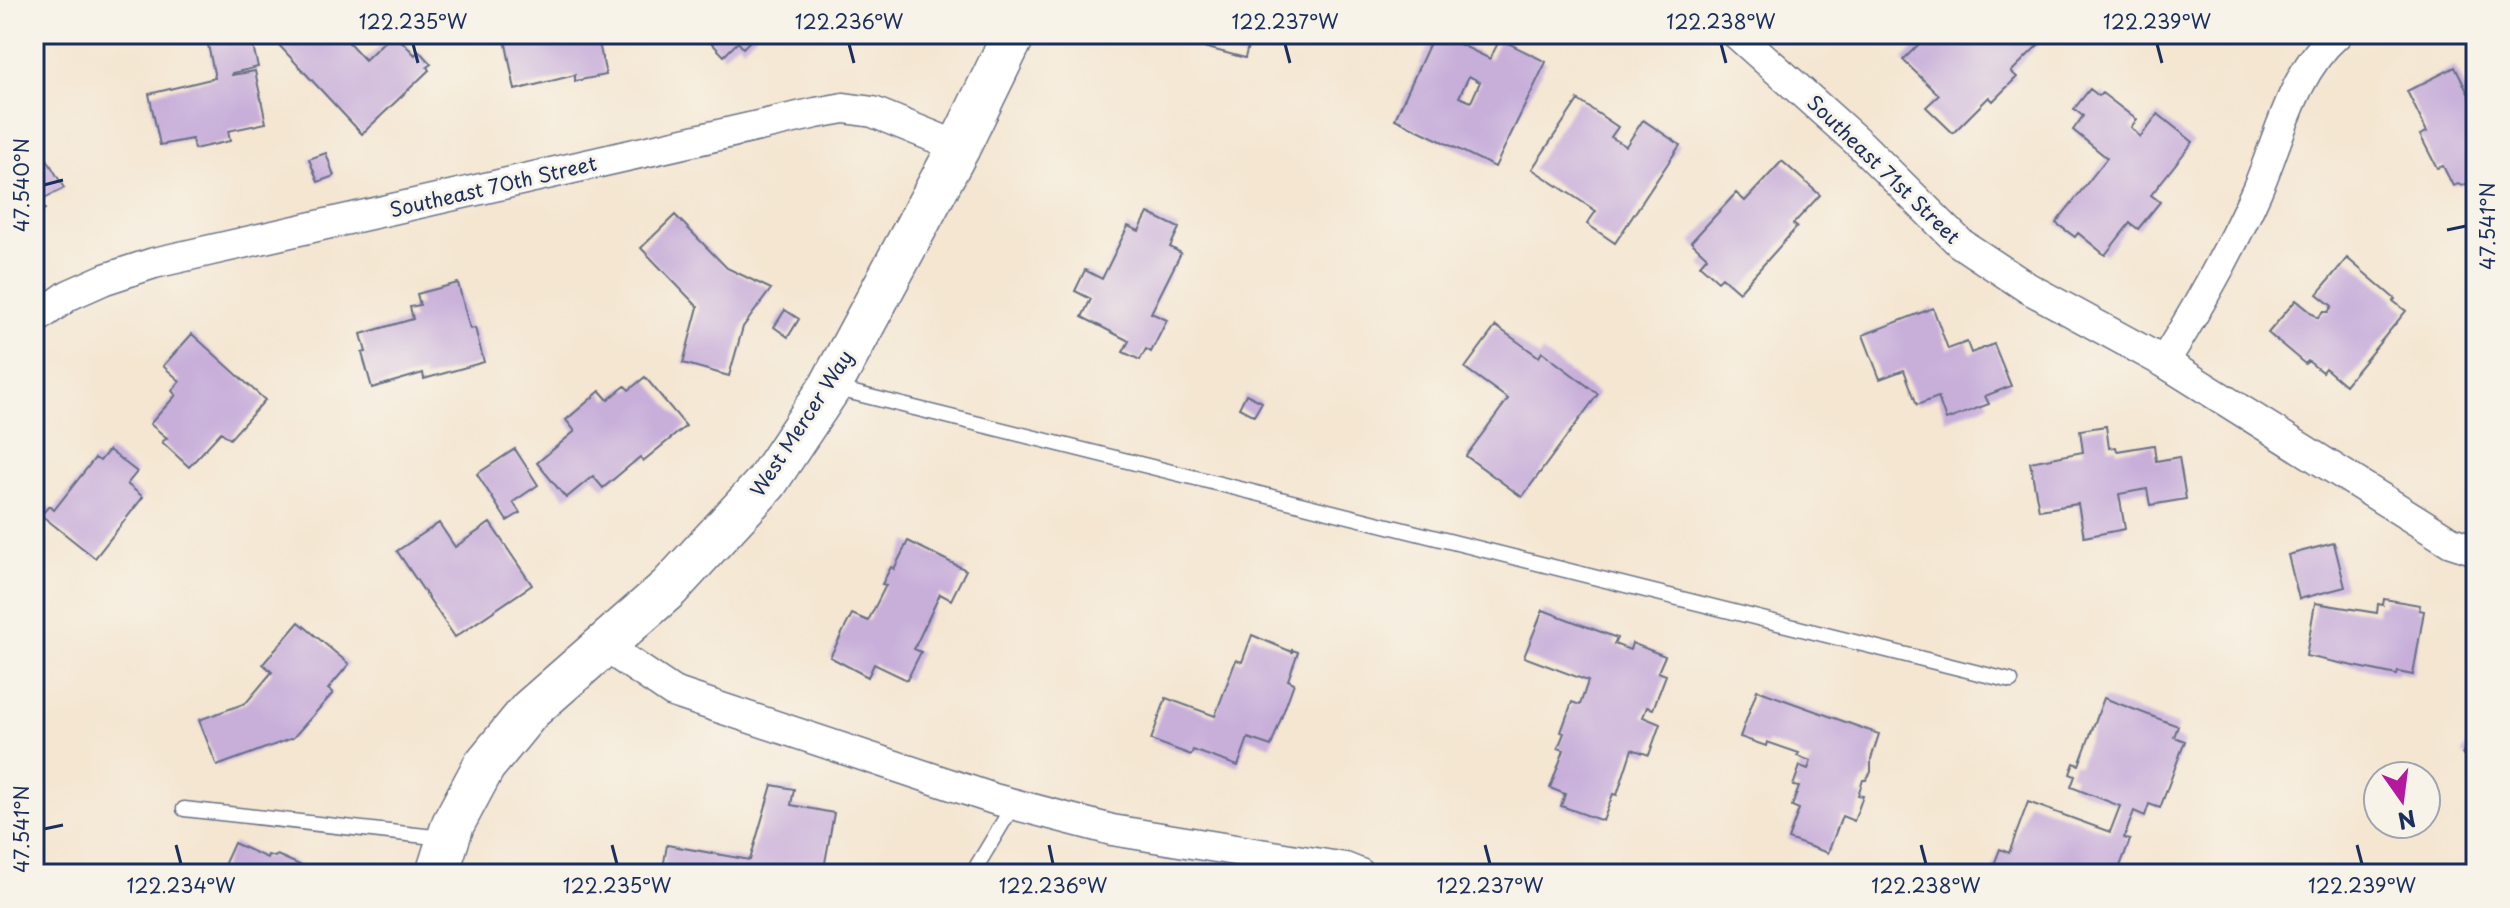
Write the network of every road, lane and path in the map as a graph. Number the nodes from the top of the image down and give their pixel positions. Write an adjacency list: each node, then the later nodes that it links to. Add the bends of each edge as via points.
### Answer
1 (1014, 34): 4 (street, West Mercer Way)
2 (1737, 34): 6 (street, Southeast 71st Street, via 1960,243 2028,288)
3 (2337, 34): 6 (street, via 2302,76 2224,263)
4 (959, 147): 5 (street, Southeast 70th Street, via 873,112 830,110 154,263 69,295); 7 (street, West Mercer Way)
5 (34, 320)
6 (2164, 362): 8 (street, Southeast 71st Street, via 2451,542)
7 (830, 387): 9 (street, West Mercer Way, via 757,493 669,588); 10 (lane)
8 (2476, 550)
9 (603, 645): 11 (street, via 673,692); 13 (street, West Mercer Way, via 530,710 484,766)
10 (2011, 681)
11 (1014, 804): 14 (lane); 15 (street, via 1112,830)
12 (184, 809): 13 (lane)
13 (442, 856)
14 (972, 874)
15 (1360, 874)

